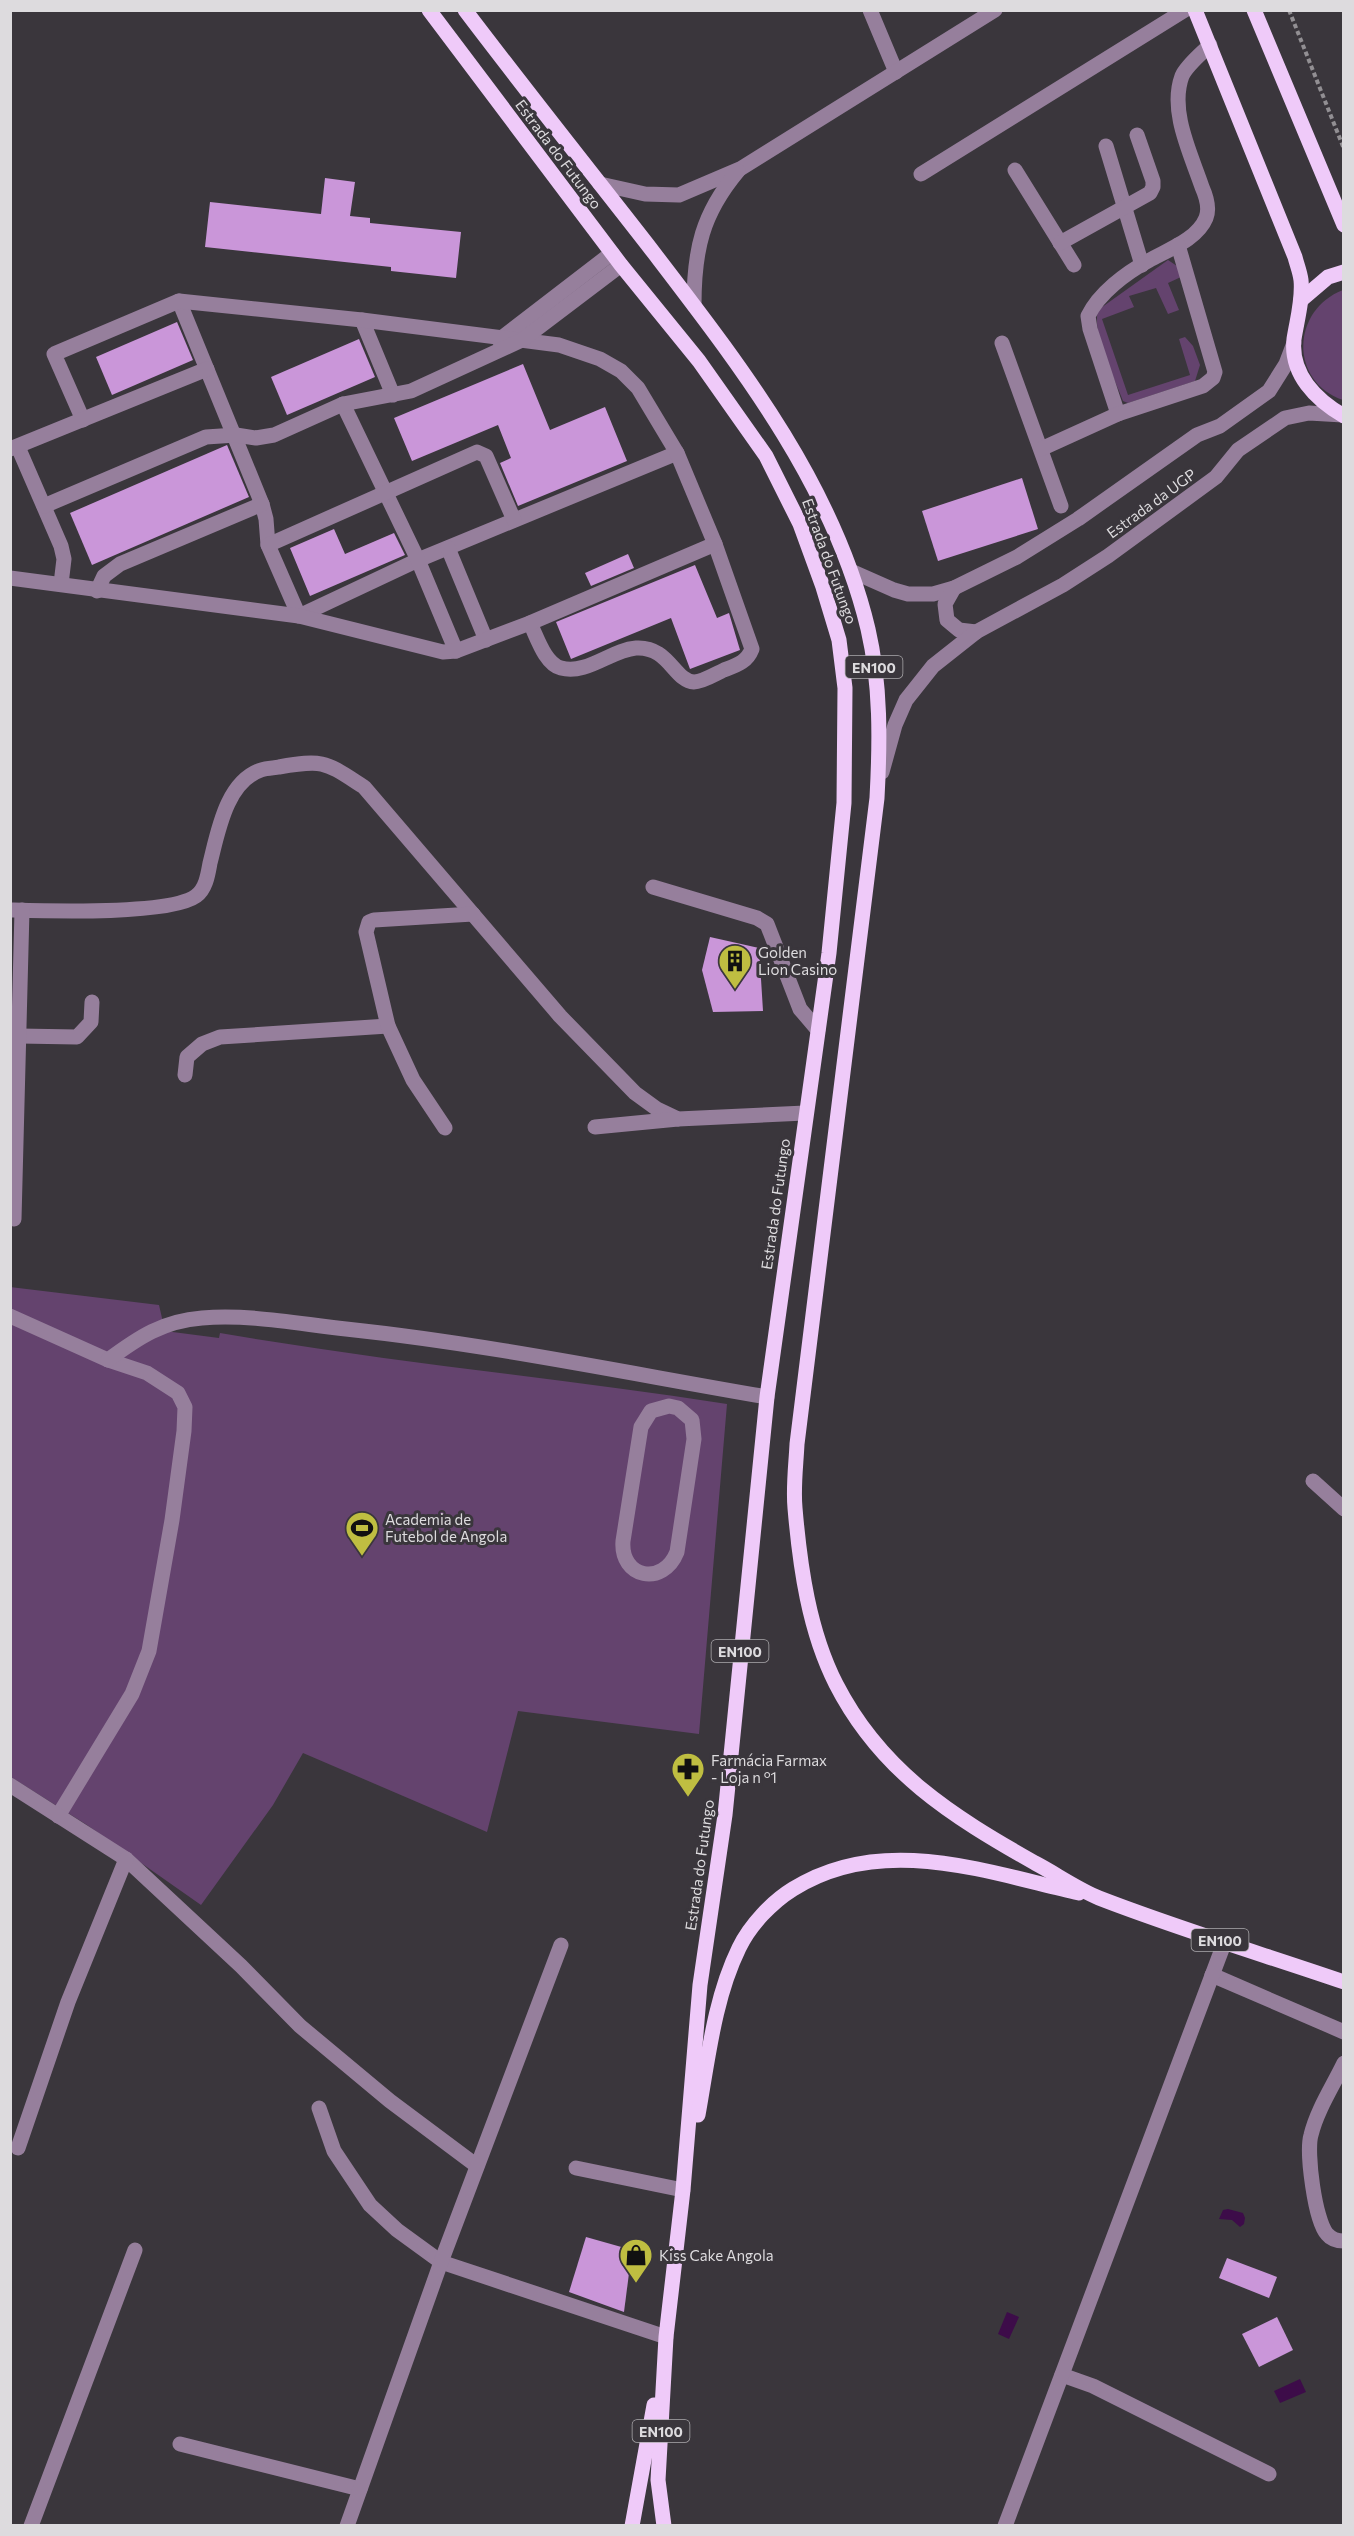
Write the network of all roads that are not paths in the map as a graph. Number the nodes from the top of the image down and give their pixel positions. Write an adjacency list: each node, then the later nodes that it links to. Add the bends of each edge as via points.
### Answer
1 (429, 10): 20 (main road, Estrada do Futungo / EN100)
2 (465, 10): 15 (main road, Estrada do Futungo / EN100)
3 (870, 10): 9 (street)
4 (995, 10): 9 (street)
5 (1185, 10): 14 (street)
6 (1195, 10): 8 (main road)
7 (1254, 10): 17 (main road)
8 (1210, 45): 19 (street, via 1183,74 1179,92 1179,110 1207,201 1207,217 1198,230); 24 (main road, via 1295,257)
9 (896, 72): 12 (street)
10 (1137, 135): 16 (street, via 1153,187 1150,193)
11 (1106, 146): 16 (street)
12 (740, 169): 15 (street, via 678,195 645,194); 26 (street, via 706,218 694,274)
13 (1015, 170): 18 (street)
14 (921, 174)
15 (600, 184): 26 (main road, Estrada do Futungo / EN100)
16 (1125, 207): 18 (street); 22 (street)
17 (1344, 225)
18 (1060, 243): 21 (street)
19 (1178, 245): 22 (street); 36 (street, via 1215,372 1213,378 1203,386)
20 (616, 259): 28 (street); 29 (street); 68 (main road, Estrada do Futungo / EN100, via 699,361 766,456 800,524 839,640 845,688 844,803)
21 (1074, 265)
22 (1142, 265): 36 (street, via 1101,296 1088,316)
23 (1344, 272): 24 (main road, via 1328,277)
24 (1301, 300): 31 (main road)
25 (179, 301): 27 (street); 33 (street); 38 (street, via 54,354)
26 (694, 305): 52 (main road, Estrada do Futungo / EN100, via 789,441 828,514)
27 (362, 320): 28 (street); 34 (street)
28 (501, 338): 29 (street); 32 (street)
29 (522, 340): 32 (street); 42 (street, via 559,345 600,358 621,371 638,388)
30 (1002, 343): 41 (street)
31 (1294, 343): 37 (main road, via 1298,368 1308,389); 55 (street, via 1269,391 1232,419 1197,435 1017,557)
32 (492, 354): 34 (street, via 411,391)
33 (207, 369): 38 (street); 39 (street)
34 (393, 395): 35 (street)
35 (343, 404): 39 (street, via 274,435); 43 (street)
36 (1118, 414): 41 (street)
37 (1343, 415): 59 (street, Estrada da UGP, via 1309,412 1285,418 1238,450 1216,477 1108,556)
38 (84, 420): 40 (street)
39 (236, 435): 44 (street); 45 (street, via 206,437)
40 (14, 448): 45 (street)
41 (1041, 449): 46 (street)
42 (677, 453): 47 (street); 48 (street)
43 (385, 492): 47 (street, via 481,453 486,456); 49 (street); 51 (street)
44 (262, 504): 49 (street); 56 (street, via 120,564 104,576)
45 (44, 506): 54 (street, via 62,553)
46 (1061, 506)
47 (514, 520): 50 (street)
48 (715, 544): 58 (street); 58 (street, via 751,642 749,656 741,663 692,682 682,677 663,655 634,648 579,668 559,668 549,660)
49 (268, 545): 57 (street)
50 (448, 548): 51 (street); 60 (street)
51 (418, 560): 57 (street); 61 (street)
52 (851, 572): 55 (street, via 908,594 933,594); 62 (main road, Estrada do Futungo / EN100, via 868,630 877,681 880,739)
53 (10, 578): 54 (street)
54 (61, 584): 56 (street)
55 (954, 588): 59 (street, via 945,604 947,620 959,630)
56 (97, 591): 57 (street)
57 (299, 616): 61 (street, via 443,652)
58 (530, 623): 60 (street)
59 (976, 632): 62 (street, Estrada da UGP, via 933,666 906,700 887,750)
60 (486, 640): 61 (street)
61 (456, 651)
62 (876, 798): 87 (main road, Estrada do Futungo / EN100, via 797,1444 794,1506 809,1604 836,1684 893,1765 977,1831)
63 (653, 887): 68 (street, via 767,924 800,1009)
64 (16, 910): 65 (street, via 102,911 183,904 198,894 207,880 216,837 229,802 242,783 260,770 311,762 329,765 364,787); 69 (street)
65 (473, 915): 67 (street, via 369,922 366,932); 72 (street, via 560,1016 635,1093)
66 (92, 1002): 69 (street, via 91,1022 77,1037)
67 (388, 1026): 70 (street, via 220,1037 202,1044 188,1057); 74 (street, via 413,1080)
68 (818, 1030): 71 (main road, Estrada do Futungo / EN100)
69 (19, 1036): 75 (street)
70 (185, 1075)
71 (805, 1113): 72 (street); 80 (main road, Estrada do Futungo / EN100)
72 (678, 1119): 73 (street)
73 (595, 1127)
74 (445, 1128)
75 (13, 1158): 76 (street)
76 (14, 1219)
77 (10, 1316): 78 (street)
78 (108, 1360): 79 (street, via 142,1335 172,1323 240,1317 448,1342); 85 (street, via 147,1373 178,1393 185,1407 184,1431 149,1651 132,1694)
79 (682, 1382): 80 (street); 81 (street)
80 (767, 1396): 98 (main road, Estrada do Futungo / EN100, via 726,1803 700,1985)
81 (678, 1408): 81 (street, via 692,1420 695,1429 677,1552 668,1568 644,1574 630,1566 622,1550 641,1427 651,1411 659,1407)
82 (1313, 1481): 83 (street)
83 (1344, 1509)
84 (10, 1785): 85 (street)
85 (58, 1816): 86 (street)
86 (126, 1860): 95 (street, via 68,2002); 96 (street, via 300,2026)
87 (1097, 1897): 88 (main road, Estrada do Futungo / EN100); 98 (main road, via 951,1864 889,1860 833,1869 785,1894 754,1925 739,1947 728,1975)
88 (1225, 1941): 90 (street); 91 (main road, Estrada do Futungo / EN100)
89 (561, 1945): 96 (street)
90 (1212, 1975): 92 (street); 103 (street)
91 (1344, 1982)
92 (1344, 2032)
93 (1344, 2063): 99 (street, via 1311,2133 1308,2157 1320,2223 1327,2235)
94 (319, 2108): 101 (street, via 334,2151 370,2205)
95 (18, 2148)
96 (477, 2166): 101 (street)
97 (576, 2168): 98 (street)
98 (683, 2190): 102 (main road, Estrada do Futungo / EN100)
99 (1344, 2241)
100 (135, 2250): 107 (street)
101 (441, 2262): 102 (street); 106 (street)
102 (666, 2337): 109 (main road); 110 (main road, Estrada do Futungo / EN100, via 658,2480)
103 (1062, 2375): 105 (street, via 1093,2386); 111 (street)
104 (180, 2444): 106 (street)
105 (1269, 2474)
106 (360, 2488): 108 (street)
107 (31, 2526)
108 (347, 2526)
109 (632, 2526)
110 (664, 2526)
111 (1005, 2526)

